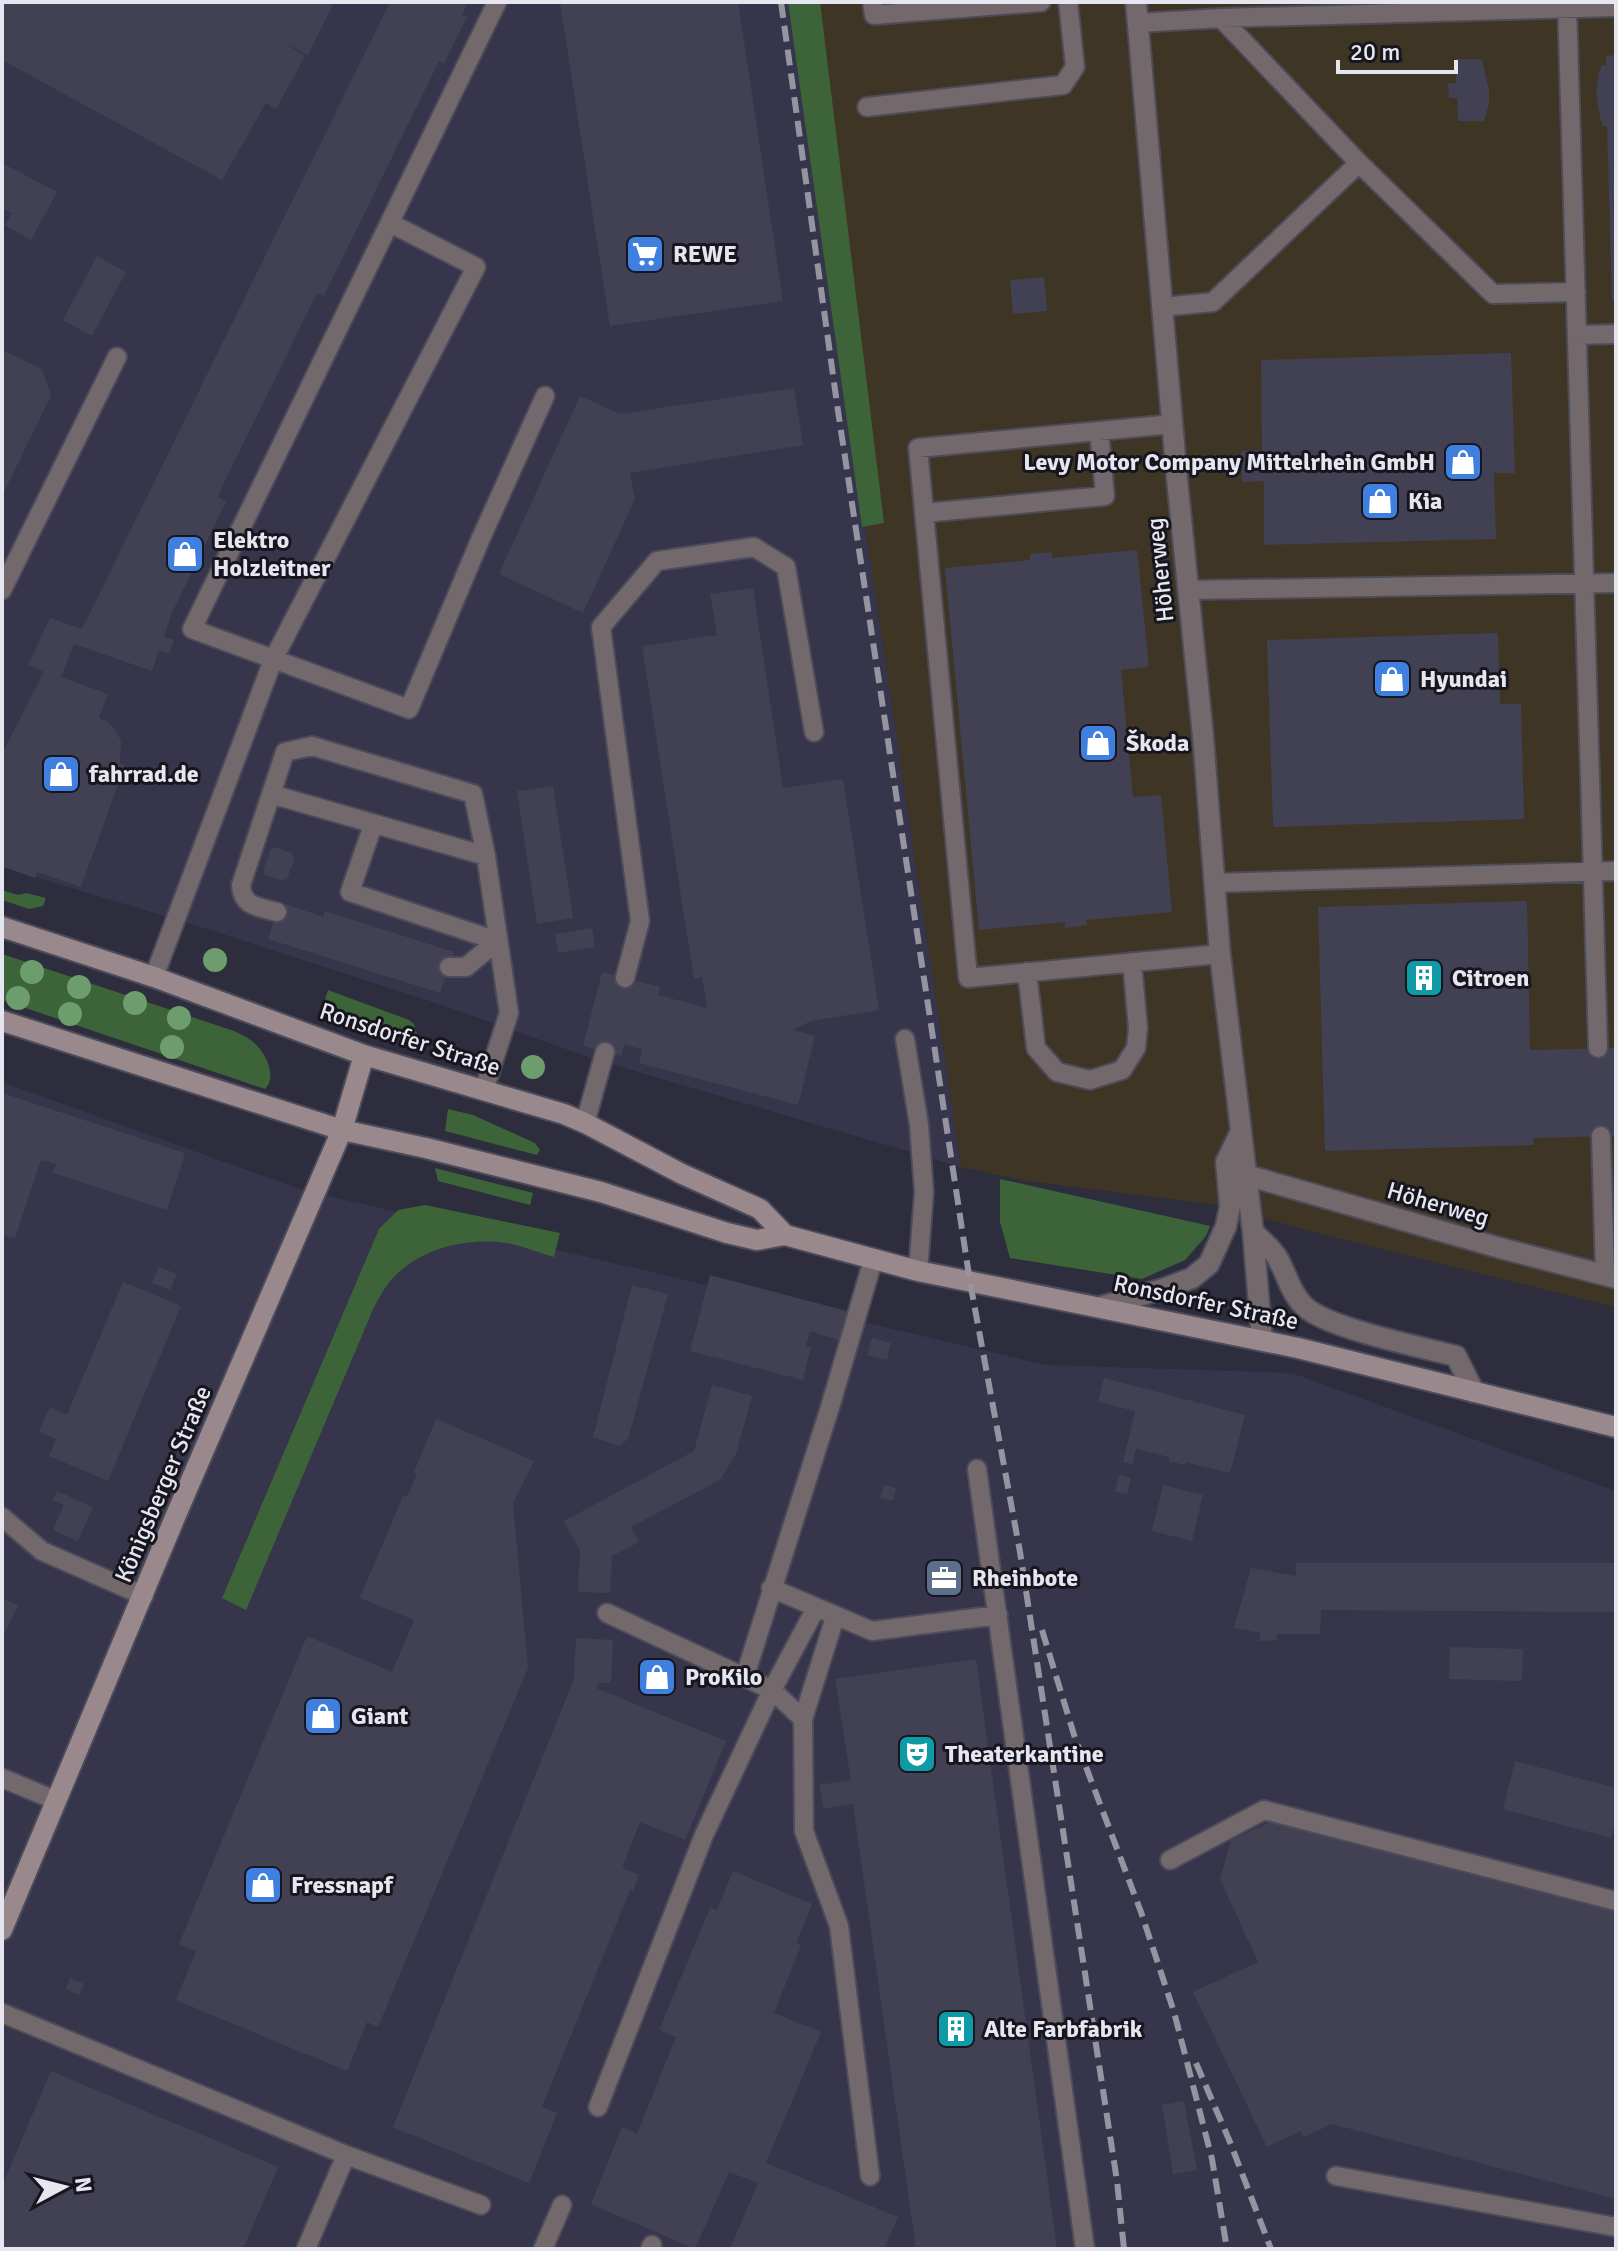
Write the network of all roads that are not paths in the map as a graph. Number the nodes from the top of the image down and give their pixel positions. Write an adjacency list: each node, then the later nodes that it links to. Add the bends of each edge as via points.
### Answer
1 (497, 2): 15 (lane)
2 (872, 2): 10 (lane, via 874,15)
3 (1041, 2): 6 (lane)
4 (1068, 2): 13 (lane, via 1075,67 1063,85)
5 (1136, 2): 12 (street, Höherweg)
6 (1016, 3): 8 (lane)
7 (1567, 5): 9 (lane); 11 (lane); 16 (lane)
8 (936, 6): 10 (lane)
9 (1616, 7)
10 (902, 8)
11 (1221, 18): 12 (lane); 14 (lane)
12 (1138, 23): 17 (street, Höherweg)
13 (867, 107)
14 (1359, 163): 16 (lane, via 1493,294); 17 (lane, via 1213,302)
15 (390, 223): 29 (lane, via 192,629); 29 (lane, via 476,267)
16 (1576, 292): 19 (lane)
17 (1162, 307): 22 (street, Höherweg)
18 (1616, 334): 19 (lane)
19 (1577, 335): 26 (lane)
20 (117, 357): 27 (lane)
21 (545, 396): 29 (lane, via 409,709)
22 (1173, 424): 23 (lane); 28 (street, Höherweg)
23 (1099, 431): 24 (lane, via 1105,496); 24 (lane, via 918,448)
24 (924, 513): 43 (lane, via 968,978)
25 (1616, 583): 26 (lane)
26 (1585, 584): 28 (lane); 35 (lane)
27 (2, 590)
28 (1188, 590): 36 (street, Höherweg)
29 (273, 660): 44 (lane)
30 (814, 732): 45 (lane, via 786,567 754,547 657,561 601,627 640,921)
31 (271, 794): 32 (lane); 33 (lane, via 285,752 312,746 473,794); 37 (lane, via 241,895 248,904)
32 (373, 825): 33 (lane); 39 (lane, via 350,892)
33 (486, 856): 39 (lane)
34 (1616, 871): 35 (lane)
35 (1593, 872): 36 (lane); 48 (lane)
36 (1214, 883): 40 (street, Höherweg)
37 (277, 912)
38 (2, 927): 44 (main road, Ronsdorfer Straße)
39 (497, 941): 42 (lane, via 466,967); 51 (lane, via 509,1013)
40 (1220, 954): 41 (lane); 54 (street, Höherweg)
41 (1132, 962): 43 (lane); 43 (lane, via 1136,1048 1122,1070 1090,1080 1057,1072 1036,1048)
42 (449, 967)
43 (1027, 972)
44 (154, 977): 50 (main road, Ronsdorfer Straße)
45 (625, 978)
46 (2, 1021): 53 (main road, Ronsdorfer Straße)
47 (905, 1039): 60 (lane, via 924,1192)
48 (1598, 1048)
49 (605, 1052): 52 (lane)
50 (364, 1055): 51 (main road, Ronsdorfer Straße); 53 (main road, Königsberger Straße)
51 (484, 1090): 52 (main road, Ronsdorfer Straße)
52 (585, 1123): 58 (main road, Ronsdorfer Straße, via 760,1209)
53 (342, 1130): 58 (main road, Ronsdorfer Straße, via 601,1192 757,1240); 69 (main road, Königsberger Straße)
54 (1240, 1133): 56 (street, Höherweg); 62 (street, Höherweg, via 1226,1162 1226,1226 1209,1264 1192,1278)
55 (1601, 1136): 61 (lane)
56 (1246, 1175): 57 (street, Höherweg); 61 (street, Höherweg)
57 (1253, 1232): 63 (street, Höherweg); 64 (street, via 1277,1257 1303,1305 1314,1314 1456,1356)
58 (785, 1235): 59 (main road, Ronsdorfer Straße)
59 (873, 1260): 60 (main road, Ronsdorfer Straße); 68 (lane)
60 (918, 1271): 62 (main road, Ronsdorfer Straße)
61 (1611, 1277)
62 (1100, 1307): 63 (main road, Ronsdorfer Straße)
63 (1262, 1340): 64 (main road, Ronsdorfer Straße)
64 (1474, 1392): 65 (main road, Ronsdorfer Straße)
65 (1616, 1427)
66 (977, 1469): 72 (lane)
67 (2, 1517): 69 (lane, via 42,1551)
68 (771, 1588): 70 (lane); 74 (lane)
69 (144, 1596): 78 (main road, Königsberger Straße)
70 (816, 1608): 73 (lane); 75 (lane)
71 (607, 1613): 74 (lane)
72 (998, 1615): 73 (lane, via 872,1631); 92 (lane)
73 (835, 1617): 76 (lane)
74 (745, 1676): 75 (lane)
75 (772, 1690): 76 (lane); 83 (lane, via 704,1835)
76 (803, 1719): 85 (lane, via 804,1831 839,1926)
77 (2, 1778): 78 (lane)
78 (57, 1801): 81 (main road, Königsberger Straße)
79 (1170, 1860): 80 (lane, via 1264,1810)
80 (1616, 1901)
81 (2, 1930)
82 (2, 2013): 84 (lane)
83 (598, 2107)
84 (346, 2155): 87 (lane); 90 (lane)
85 (870, 2176)
86 (1336, 2176): 89 (lane)
87 (481, 2205)
88 (562, 2205): 91 (lane)
89 (1616, 2227)
90 (306, 2249)
91 (543, 2249)
92 (1085, 2249)

